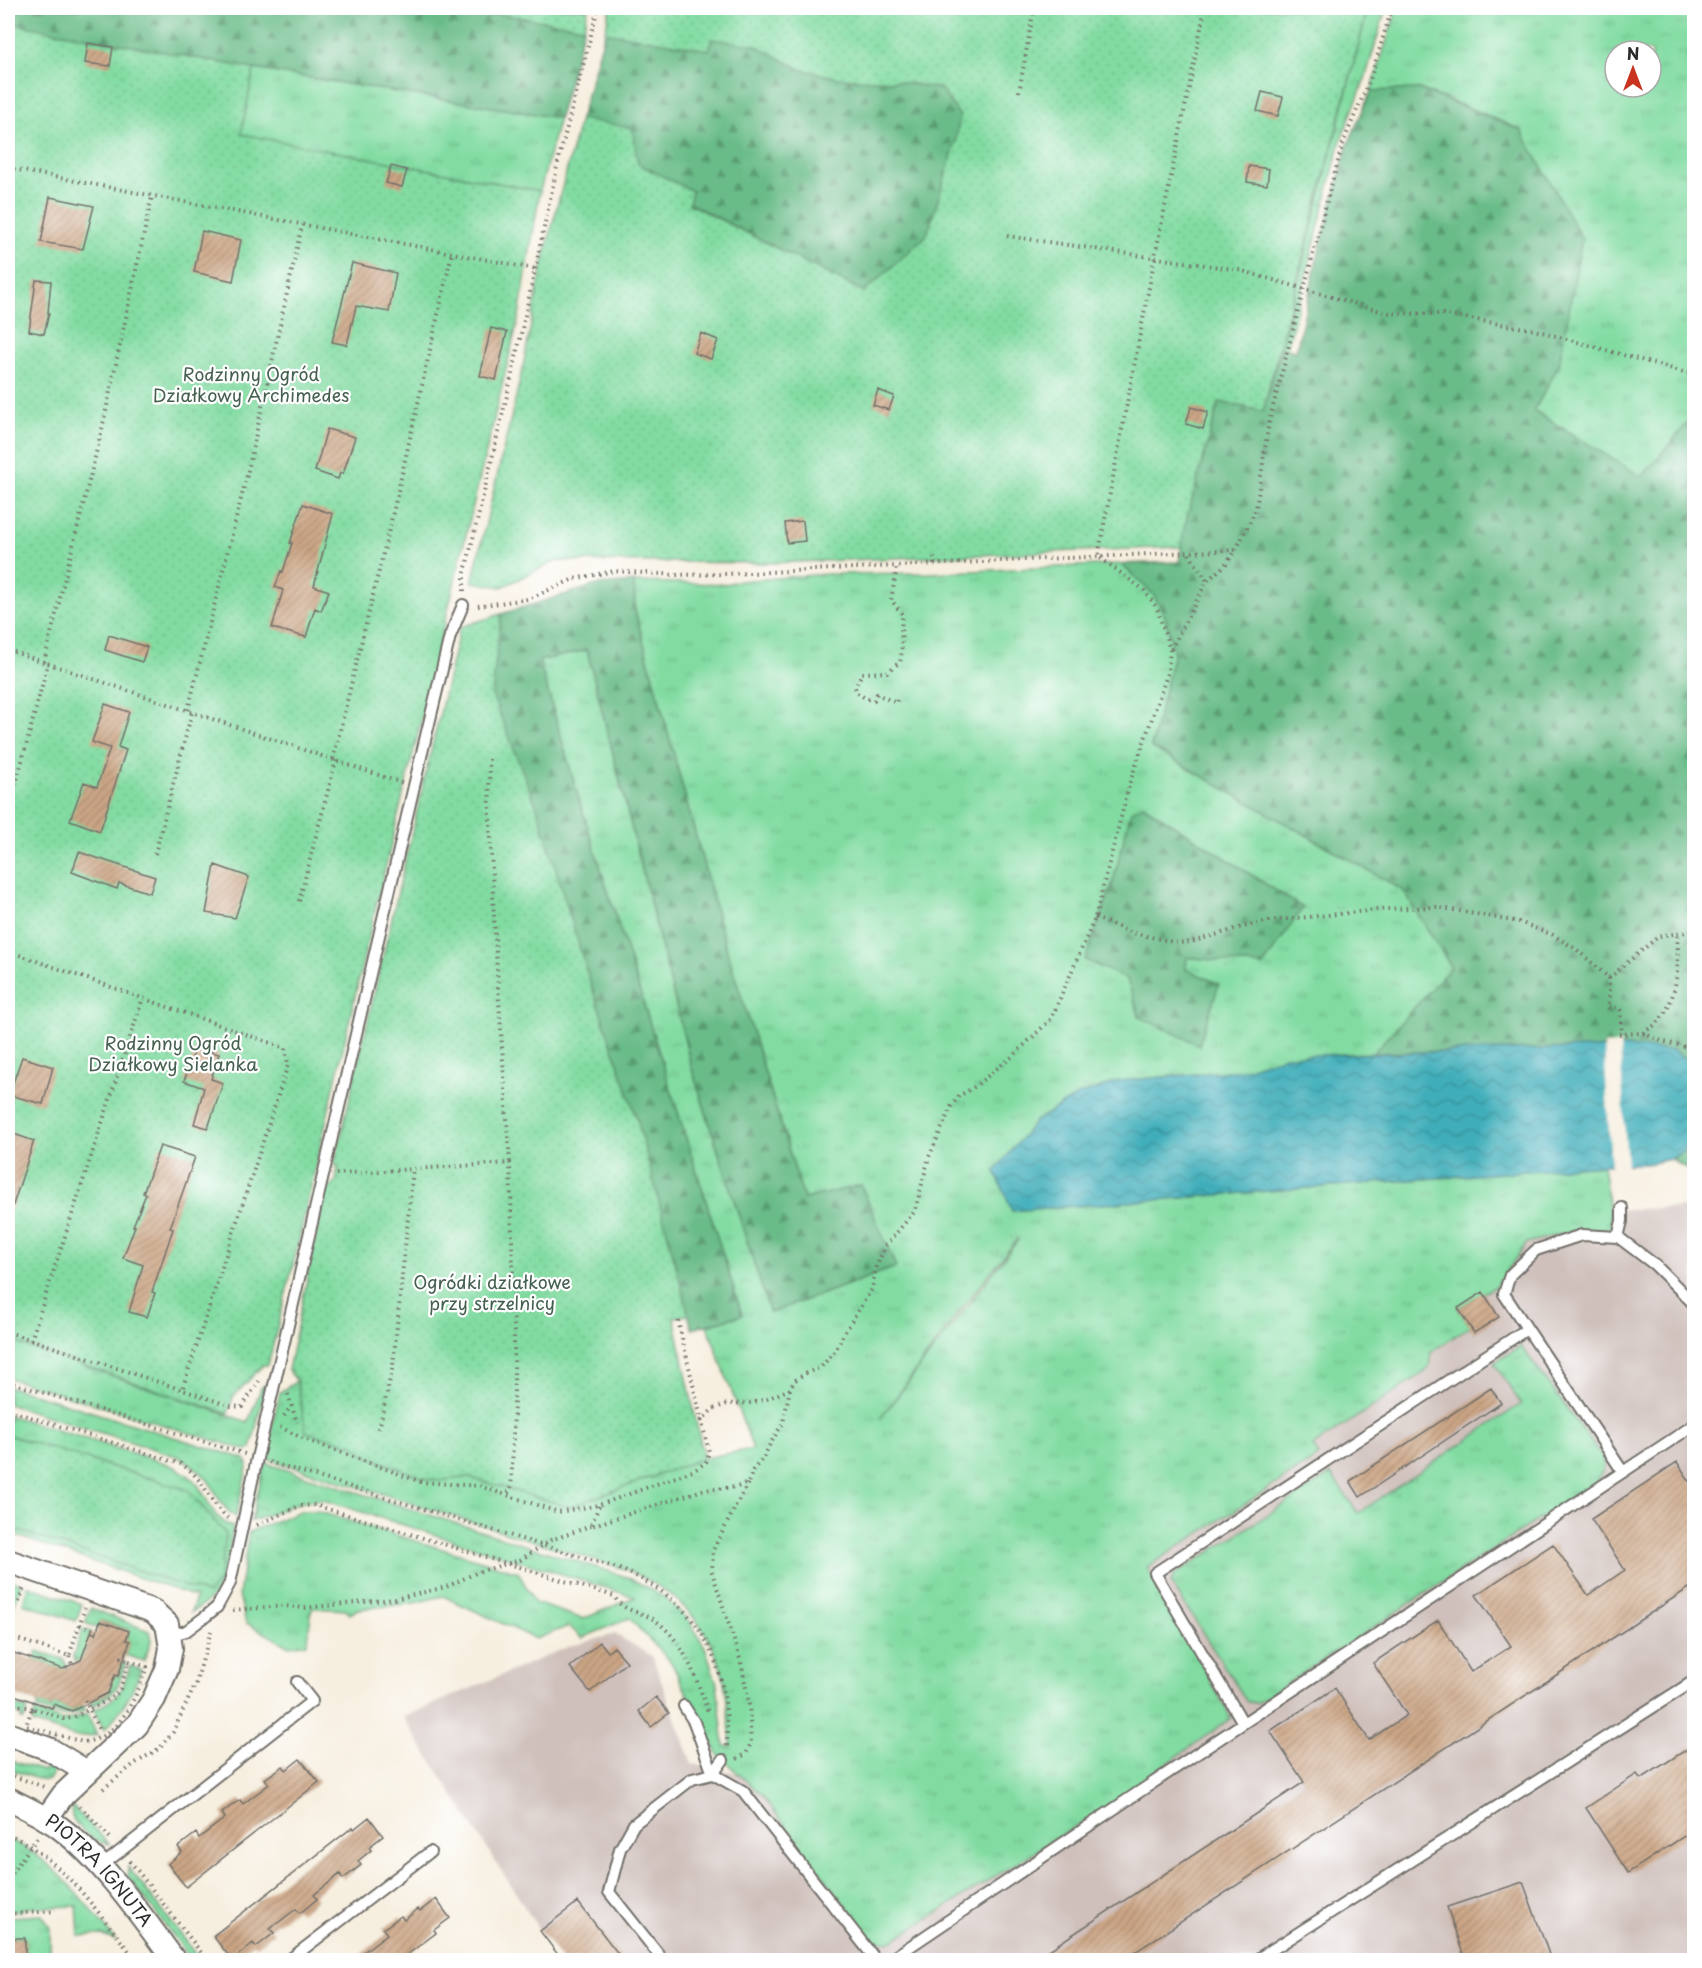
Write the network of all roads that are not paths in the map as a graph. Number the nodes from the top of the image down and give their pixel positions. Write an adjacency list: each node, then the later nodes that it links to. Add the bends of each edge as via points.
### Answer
1 (463, 605): 9 (lane, via 450,636 230,1583 217,1607 186,1630)
2 (1622, 1208): 3 (lane)
3 (1618, 1237): 4 (lane, via 1655,1265); 5 (lane, via 1582,1235 1536,1250 1510,1275 1504,1294)
4 (1695, 1304)
5 (1527, 1329): 7 (lane); 13 (lane, via 1155,1573)
6 (1695, 1425): 7 (lane)
7 (1623, 1472): 13 (lane)
8 (8, 1561): 9 (street, via 153,1611 166,1624)
9 (169, 1636): 16 (street, via 171,1648 166,1669 154,1699 137,1725)
10 (1695, 1681): 22 (lane)
11 (297, 1682): 21 (lane, via 312,1701)
12 (684, 1707): 17 (lane)
13 (1243, 1723): 27 (lane)
14 (8, 1734): 16 (street, via 49,1749)
15 (728, 1756): 17 (lane)
16 (87, 1772): 19 (street, via 63,1795)
17 (713, 1774): 25 (lane, via 692,1779 634,1824 620,1849 609,1892); 26 (lane, via 743,1791)
18 (8, 1799): 19 (street, PIOTRA IGNUTA)
19 (42, 1828): 21 (street, PIOTRA IGNUTA, via 81,1845)
20 (430, 1852): 24 (lane)
21 (100, 1867): 23 (street, PIOTRA IGNUTA)
22 (1262, 1959)
23 (174, 1960)
24 (290, 1960)
25 (663, 1960)
26 (876, 1960)
27 (890, 1960)

